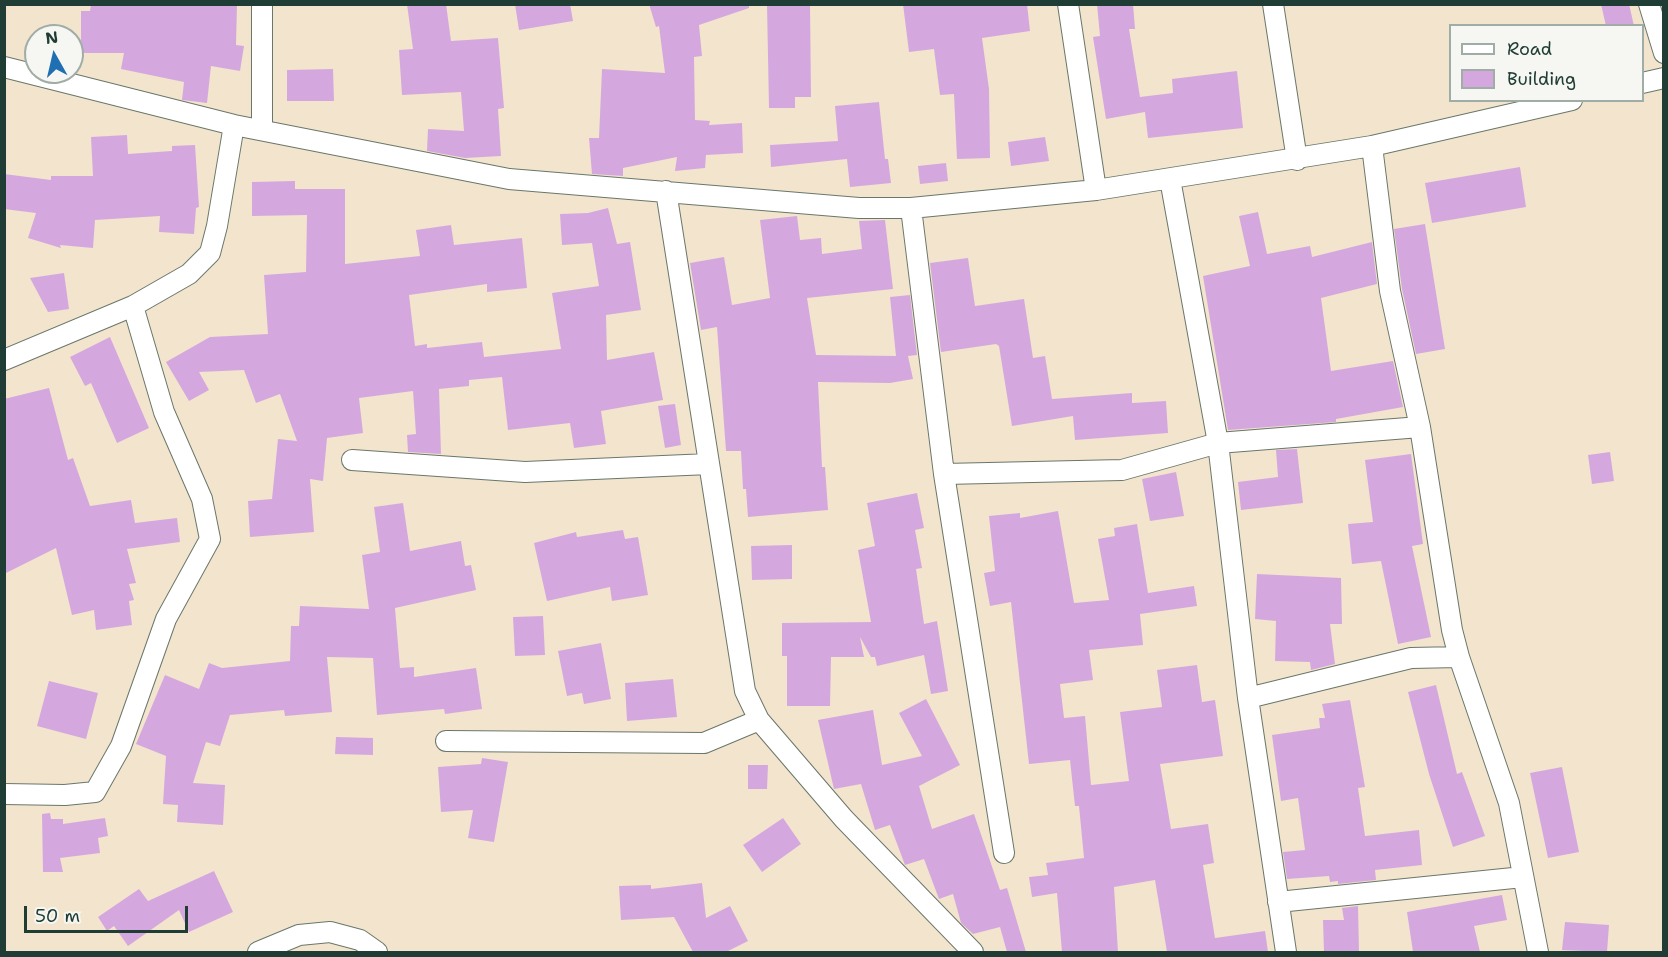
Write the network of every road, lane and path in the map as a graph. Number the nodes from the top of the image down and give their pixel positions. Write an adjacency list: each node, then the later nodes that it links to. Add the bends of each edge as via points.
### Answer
1 (262, 4): 11 (street)
2 (1068, 4): 15 (street)
3 (1273, 4): 13 (street)
4 (1649, 4): 5 (street)
5 (1664, 53)
6 (4, 67): 10 (street)
7 (1664, 78): 8 (street)
8 (1644, 83)
9 (1563, 102): 12 (street)
10 (234, 125): 11 (street); 18 (street, via 210,253 189,274)
11 (262, 130): 16 (street, via 509,179)
12 (1372, 146): 13 (street); 20 (street, via 1390,291)
13 (1297, 160): 14 (street)
14 (1170, 179): 15 (street); 21 (street)
15 (1096, 190): 17 (street)
16 (666, 191): 17 (street, via 859,208); 23 (street)
17 (912, 208): 24 (street)
18 (133, 306): 19 (street); 29 (street, via 164,412 202,499 210,539 166,619 122,746 95,792)
19 (4, 360)
20 (1420, 427): 21 (street); 25 (street)
21 (1218, 443): 24 (street, via 1122,470); 26 (street)
22 (352, 460): 23 (street, via 525,472)
23 (709, 464): 27 (street, via 745,691)
24 (944, 474): 30 (street)
25 (1459, 657): 26 (street, via 1411,658); 31 (street, via 1509,803)
26 (1248, 698): 32 (street)
27 (759, 720): 28 (street, via 704,743); 35 (street, via 844,819)
28 (446, 741)
29 (4, 794)
30 (1004, 853)
31 (1523, 877): 32 (street); 37 (street)
32 (1278, 902): 36 (street)
33 (258, 952): 34 (street, via 299,935 330,932 360,940)
34 (377, 952)
35 (973, 952)
36 (1286, 952)
37 (1538, 952)

